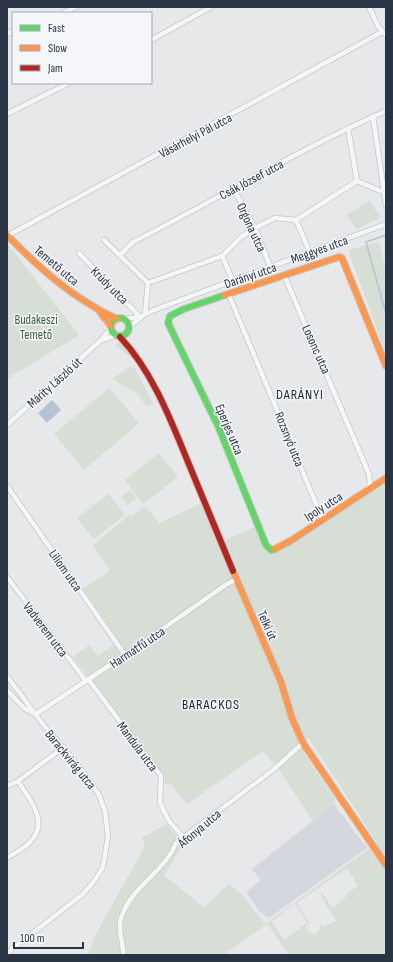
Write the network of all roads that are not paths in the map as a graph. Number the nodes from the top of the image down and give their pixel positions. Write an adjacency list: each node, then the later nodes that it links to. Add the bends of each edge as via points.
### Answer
1 (76, 7): 4 (street)
2 (211, 7): 6 (street)
3 (368, 7): 5 (street)
4 (65, 12)
5 (384, 34): 19 (street, Vásárhelyi Pál utca)
6 (152, 39)
7 (67, 84): 9 (street)
8 (386, 111): 10 (street, Csák József utca)
9 (7, 114)
10 (373, 117): 11 (street, Csák József utca); 14 (street)
11 (348, 128): 12 (street); 13 (street, Csák József utca)
12 (357, 181): 14 (street); 16 (street)
13 (233, 188): 18 (street, Orgona utca); 23 (street, Csák József utca, via 133,242)
14 (384, 192): 15 (street)
15 (386, 205)
16 (296, 220): 18 (street, via 275,218); 22 (street)
17 (386, 224): 22 (street, Meggyes utca)
18 (255, 228): 24 (street, via 241,237); 25 (street, Orgona utca)
19 (7, 235): 31 (main road, Temető utca, via 62,285)
20 (104, 240): 23 (street)
21 (79, 253): 33 (street, Krúdy utca)
22 (310, 253): 25 (street, Meggyes utca)
23 (120, 255): 28 (street)
24 (222, 256): 27 (street); 28 (street)
25 (270, 266): 27 (street, Meggyes utca)
26 (284, 275): 30 (main road, Darányi utca); 42 (main road, Darányi utca, via 334,257 342,258); 46 (street, Losonc utca, via 368,474 370,483)
27 (233, 281): 29 (street, Meggyes utca)
28 (148, 283): 32 (street)
29 (220, 286): 30 (street, Rozsnyó utca); 32 (street, Meggyes utca)
30 (226, 296): 35 (main road, Darányi utca, via 184,309); 47 (street, Rozsnyó utca)
31 (96, 308): 34 (main road, Temető utca); 37 (main road, Temető utca)
32 (145, 314): 33 (street, Meggyes utca)
33 (140, 317): 36 (street, Meggyes utca); 38 (street, Meggyes utca)
34 (117, 319): 36 (main road, Temető utca); 37 (main road)
35 (168, 319): 48 (main road, Eperjes utca, via 218,426 266,545)
36 (124, 320): 38 (main road)
37 (111, 327): 39 (main road, Temető utca); 40 (street, Márity László út)
38 (129, 329): 39 (main road); 41 (main road)
39 (118, 336): 40 (street, Márity László út); 41 (main road)
40 (101, 340): 43 (street, Márity László út)
41 (135, 353): 50 (main road, Telki út, via 151,381 191,469)
42 (386, 366)
43 (7, 425)
44 (386, 478): 46 (main road, Ipoly utca)
45 (7, 486): 51 (street, Liliom utca)
46 (367, 491): 47 (main road, Ipoly utca)
47 (322, 518): 48 (main road, Ipoly utca, via 301,534)
48 (271, 550)
49 (7, 576): 53 (street, Vadverem utca)
50 (237, 579): 51 (street, Harmatfű utca); 56 (main road, Telki út, via 282,682 292,718)
51 (125, 655): 53 (street, Harmatfű utca)
52 (7, 676): 55 (street, Barackvirág utca)
53 (87, 680): 55 (street, Harmatfű utca); 60 (street, Mandula utca, via 160,776 160,803)
54 (7, 690): 55 (street, via 25,709)
55 (36, 714): 57 (street, Barackvirág utca)
56 (303, 743): 60 (street, Áfonya utca, via 273,770); 62 (main road, Telki út)
57 (64, 747): 58 (street); 63 (street, Barackvirág utca, via 93,786 105,811 108,836 103,867 83,894)
58 (18, 781): 59 (street); 61 (street, via 36,808 39,823 37,833 30,842)
59 (7, 786)
60 (183, 837): 64 (street, Áfonya utca, via 176,843 173,852 130,898 121,918 119,930)
61 (7, 858)
62 (386, 865)
63 (7, 952)
64 (123, 955)

